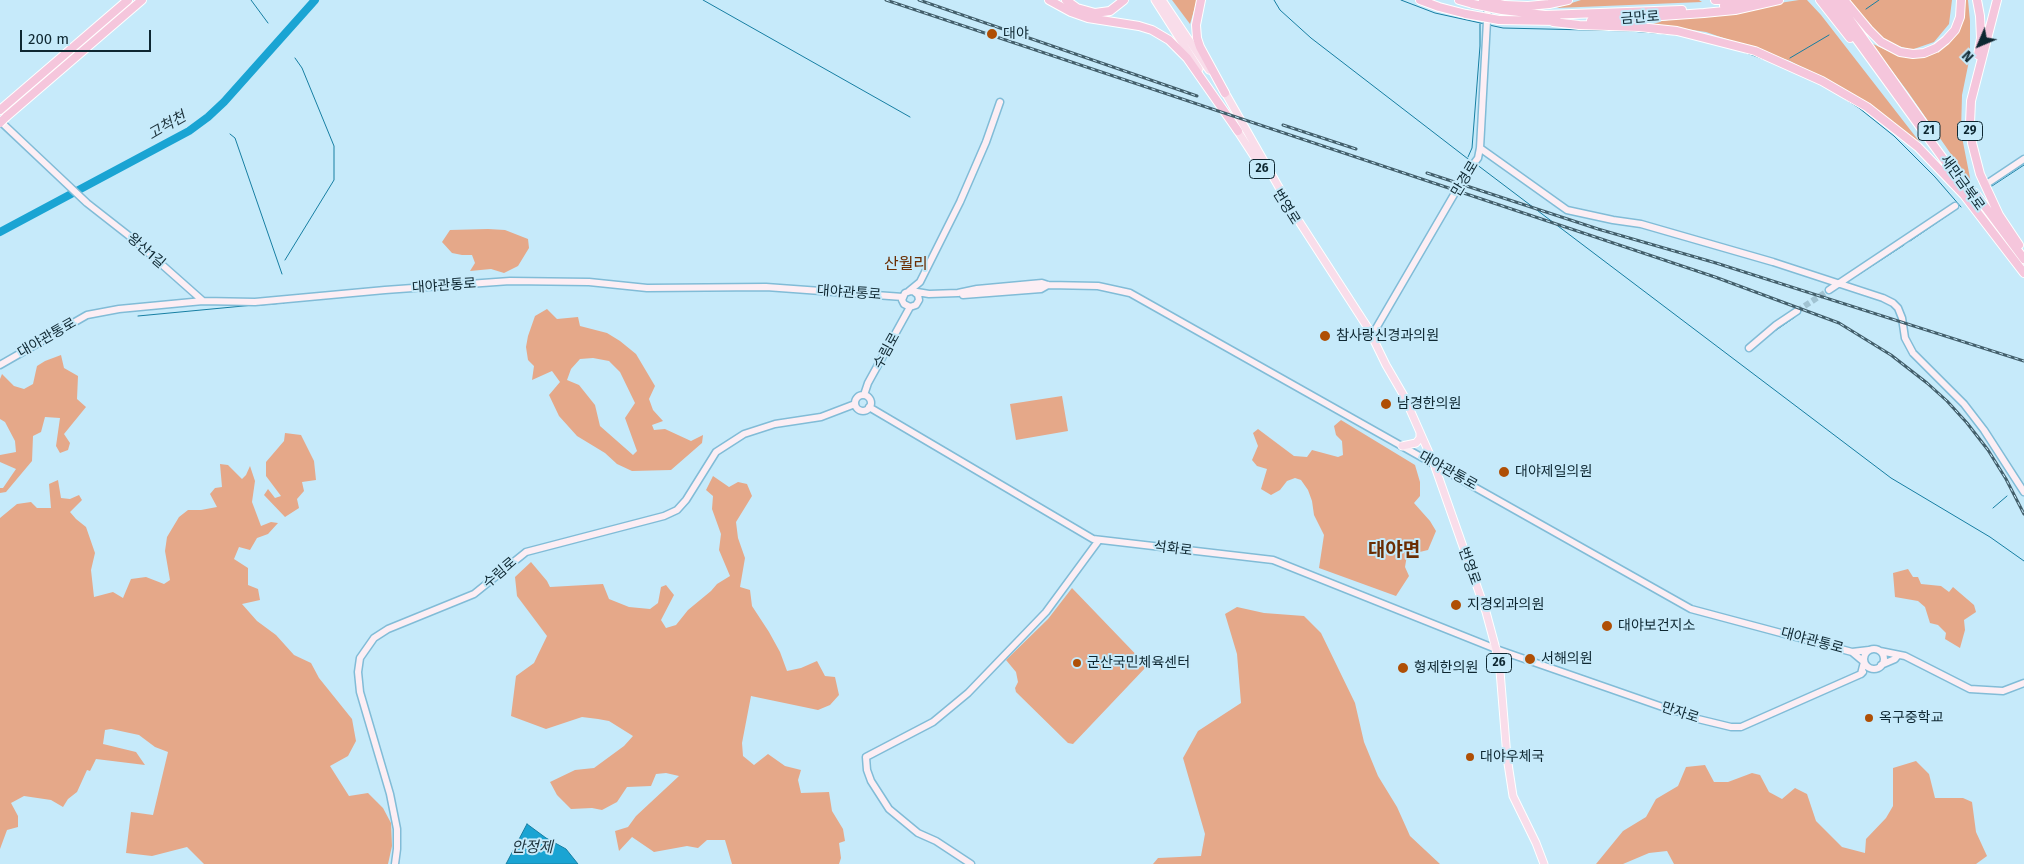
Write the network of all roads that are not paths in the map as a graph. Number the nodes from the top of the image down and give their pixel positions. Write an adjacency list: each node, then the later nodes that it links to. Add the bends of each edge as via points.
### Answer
1 (128, 0): 31 (highway)
2 (142, 0): 32 (highway)
3 (1049, 0): 33 (highway, via 1080,15 1138,26 1169,40 1187,58)
4 (1066, 0): 5 (highway, via 1077,8 1095,13 1110,11)
5 (1124, 0)
6 (1155, 0): 33 (main road, 번영로 / 26)
7 (1162, 0): 28 (main road, 번영로 / 26)
8 (1201, 0): 28 (highway, via 1197,38)
9 (1420, 0): 27 (highway, 금만로, bridge, via 1499,20)
10 (1459, 0): 26 (highway, bridge)
11 (1483, 0): 26 (highway, bridge)
12 (1488, 0): 34 (street, 만경로)
13 (1555, 0): 25 (highway)
14 (1568, 0): 25 (highway)
15 (1715, 0): 16 (highway)
16 (1730, 0)
17 (1779, 0): 23 (highway, 금만로)
18 (1783, 0): 23 (highway)
19 (1844, 0): 20 (highway, via 1882,42 1900,52 1913,54 1936,48 1955,30)
20 (1961, 0)
21 (1977, 0): 30 (highway, via 1981,38)
22 (1996, 0): 30 (highway, 29)
23 (1757, 2): 26 (highway, 금만로, via 1621,14 1545,15); 27 (highway, 금만로, via 1735,10 1680,16)
24 (1828, 2): 39 (highway, 새만금북로 / 21); 40 (highway, 새만금북로 / 21)
25 (1523, 6): 26 (highway)
26 (1503, 7)
27 (1553, 22): 40 (highway, via 1677,30 1755,51 1830,85 1867,107 1918,147 1964,195)
28 (1225, 93): 50 (main road, 번영로 / 26, via 1293,212)
29 (1002, 102): 44 (street, via 960,202)
30 (1971, 102): 38 (highway, 29, via 1972,143 1980,174 1999,215)
31 (0, 110)
32 (2, 120): 46 (street, 왕산1길, via 87,203)
33 (1238, 131): 50 (main road, 번영로 / 26)
34 (1480, 148): 41 (street, via 1567,210 1641,224); 50 (street, 만경로, via 1477,159)
35 (2024, 159): 36 (street)
36 (1988, 183)
37 (1955, 206): 41 (street)
38 (2024, 252)
39 (2024, 260)
40 (2024, 272)
41 (1839, 284): 43 (street); 59 (street, via 1883,298 1898,308 1905,338 1913,353 1964,404)
42 (1048, 286): 44 (street, 대야관통로, via 1042,283 958,293); 47 (street, 대야관통로, via 1041,290 930,297); 57 (street, 대야관통로, via 1098,286 1130,293)
43 (1829, 290)
44 (913, 292): 45 (street); 47 (street, via 918,295)
45 (903, 297): 46 (street, 대야관통로, via 766,287 647,288 589,282 510,282 255,302); 48 (street, via 904,304)
46 (203, 302): 52 (street, 대야관통로, via 86,315)
47 (918, 303): 48 (street)
48 (910, 307): 53 (street, 수림로)
49 (1797, 311): 51 (street)
50 (1371, 337): 56 (main road, 번영로 / 26)
51 (1748, 348)
52 (0, 365)
53 (864, 395): 54 (street, 수림로, via 857,398); 55 (street, via 869,399)
54 (855, 404): 55 (street, via 861,410); 71 (street, 수림로, via 821,417 775,424 744,434 716,452 677,510 526,552 474,594 388,629 374,638 360,658 358,672 360,692 397,829)
55 (869, 407): 60 (street, 석화로, via 1086,535)
56 (1420, 432): 57 (main road, via 1416,443); 58 (main road, 번영로 / 26)
57 (1402, 446): 58 (street, 대야관통로)
58 (1434, 464): 61 (main road, 번영로 / 26); 64 (street, 대야관통로, via 1691,609)
59 (2024, 492)
60 (1100, 540): 61 (street, 석화로, via 1266,558); 72 (street, via 1046,612 962,698 933,722 866,757 870,782 889,809 918,834 936,841)
61 (1496, 649): 69 (street, 만자로, via 1698,719 1731,727 1752,724); 73 (main road, 번영로 / 26, via 1513,796)
62 (1870, 650): 63 (street); 64 (street); 66 (street, via 1865,654)
63 (1880, 651): 65 (street); 67 (street, via 1884,659)
64 (1852, 652): 66 (street)
65 (1898, 656): 67 (street); 70 (street, via 1905,656 1970,689 2003,691)
66 (1864, 662): 68 (street); 69 (street)
67 (1881, 665): 68 (street)
68 (1871, 668): 69 (street, 만자로)
69 (1861, 674)
70 (2024, 683)
71 (395, 864)
72 (971, 864)
73 (1544, 864)

